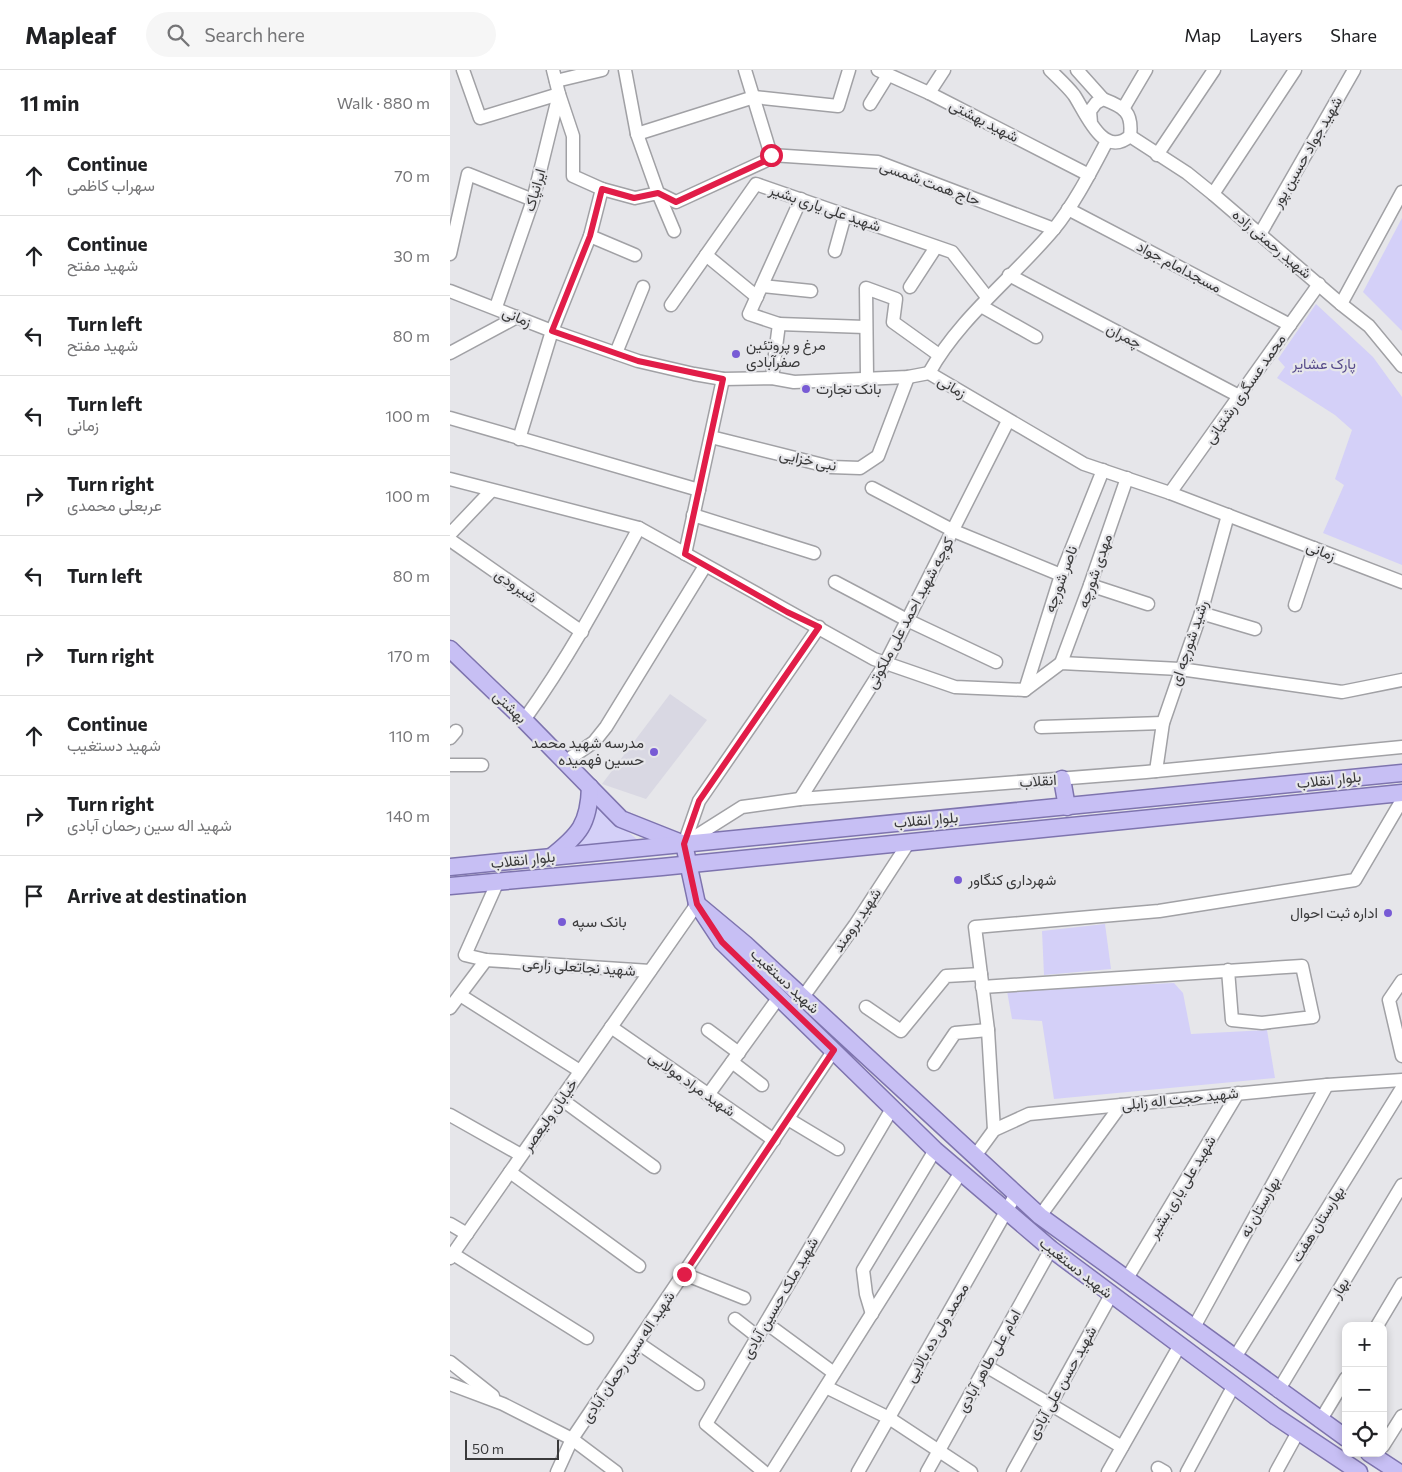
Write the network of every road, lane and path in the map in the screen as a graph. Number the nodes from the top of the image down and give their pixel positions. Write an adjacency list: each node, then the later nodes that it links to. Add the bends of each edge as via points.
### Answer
1 (463, 70): 16 (street, via 480,118)
2 (602, 70): 14 (street)
3 (625, 70): 22 (street)
4 (745, 70): 17 (street)
5 (849, 70): 17 (street, via 838,106)
6 (944, 70): 15 (street)
7 (1050, 70): 21 (street, via 1073,94)
8 (1077, 70): 18 (street)
9 (1146, 70): 20 (street)
10 (1214, 70): 26 (street)
11 (1295, 70): 31 (street)
12 (1354, 70): 38 (street, شهید جواد حسین پور)
13 (883, 72): 15 (street, شهید بهشتی); 19 (street)
14 (554, 76): 16 (street)
15 (929, 93): 27 (street, شهید بهشتی)
16 (560, 94): 28 (street, via 573,136 573,176); 33 (street, ایرانپاک)
17 (754, 97): 22 (street); 25 (street)
18 (1103, 99): 20 (street); 21 (street, via 1090,111)
19 (870, 104)
20 (1123, 109): 23 (street, via 1131,122)
21 (1091, 124): 24 (street)
22 (637, 134): 30 (street)
23 (1130, 136): 24 (street, via 1124,141); 26 (street, شهید رحمتی زاده)
24 (1107, 142): 27 (street)
25 (771, 155): 30 (street, via 765,161 676,202); 36 (street, حاج همت شمسی, via 878,162)
26 (1157, 155): 31 (street, شهید رحمتی زاده)
27 (1088, 175): 34 (street)
28 (602, 189): 30 (street, via 634,198); 39 (street)
29 (1402, 192): 53 (street)
30 (658, 193): 37 (street)
31 (1213, 194): 38 (street, شهید رحمتی زاده)
32 (801, 199): 35 (street, شهید علی یاری بشیر); 44 (street, شهید علی یاری بشیر, via 756,184); 51 (street)
33 (534, 200): 42 (street, via 468,174); 55 (street, ایرانپاک)
34 (1068, 209): 36 (street); 58 (street, مسجدامام جواد)
35 (845, 215): 40 (street, شهید علی یاری بشیر); 41 (street)
36 (1054, 229): 45 (street)
37 (674, 231)
38 (1260, 234): 46 (street, شهید رحمتی زاده)
39 (590, 236): 43 (street); 60 (street)
40 (936, 247): 48 (street); 52 (street, شهید علی یاری بشیر, via 952,252)
41 (834, 251)
42 (450, 254)
43 (635, 255)
44 (706, 255): 51 (street); 54 (street, شهید علی یاری بشیر)
45 (1009, 275): 52 (street); 71 (street, چمران)
46 (1319, 284): 53 (street, شهید رحمتی زاده); 58 (street, محمد عسگری رشتیانی)
47 (643, 287): 62 (street)
48 (910, 287)
49 (811, 290): 51 (street)
50 (450, 291): 55 (street, زمانی)
51 (760, 292): 57 (street, via 749,314)
52 (984, 302): 61 (street); 64 (street)
53 (1341, 304): 65 (street, شهید رحمتی زاده, via 1369,326)
54 (671, 305)
55 (496, 307): 56 (street, زمانی)
56 (517, 317): 60 (street, زمانی); 63 (street)
57 (779, 324): 59 (street); 69 (street)
58 (1290, 325): 71 (street, محمد عسگری رشتیانی)
59 (865, 327): 64 (street, via 866,288 896,299 894,322); 67 (street)
60 (552, 331): 62 (street, زمانی); 75 (street)
61 (1036, 337)
62 (616, 352): 70 (street, زمانی, via 638,361)
63 (450, 354)
64 (939, 355): 66 (street)
65 (1402, 366)
66 (929, 373): 68 (street, زمانی); 73 (street, زمانی)
67 (867, 377): 68 (street, زمانی); 69 (street, زمانی, via 794,382)
68 (908, 377): 74 (street, نبی خزایی, via 878,456 860,468 831,467)
69 (772, 378): 70 (street, زمانی)
70 (723, 379): 74 (street)
71 (1239, 396): 82 (street, محمد عسگری رشتیانی)
72 (450, 418): 75 (street)
73 (1008, 421): 76 (street, زمانی, via 1084,464); 86 (street, کوچه شهید احمد علی ملکوتی)
74 (710, 437): 80 (street)
75 (518, 438): 80 (street)
76 (1103, 470): 77 (street, زمانی); 93 (street, ناصر شورچه)
77 (1126, 478): 82 (street, زمانی); 96 (street, مهدی شورچه)
78 (450, 479): 81 (street)
79 (872, 488): 86 (street)
80 (699, 490): 83 (street)
81 (491, 491): 85 (street); 87 (street)
82 (1170, 493): 84 (street, زمانی)
83 (693, 514): 90 (street); 91 (street)
84 (1228, 515): 89 (street, زمانی); 99 (street, رشید شورچه ای)
85 (639, 528): 91 (street); 103 (street)
86 (954, 531): 93 (street); 100 (street, کوچه شهید احمد علی ملکوتی)
87 (450, 534)
88 (450, 540): 103 (street, شیرودی)
89 (1314, 548): 95 (street, زمانی); 98 (street)
90 (814, 553)
91 (685, 554): 92 (street)
92 (705, 566): 101 (street); 115 (street, via 606,728 594,742)
93 (1061, 575): 110 (street, ناصر شورچه)
94 (835, 582): 100 (street)
95 (1402, 582)
96 (1090, 585): 97 (street); 106 (street, مهدی شورچه)
97 (1148, 604)
98 (1295, 605)
99 (1201, 613): 102 (street); 108 (street, رشید شورچه ای)
100 (907, 620): 105 (street); 107 (street, کوچه شهید احمد علی ملکوتی)
101 (819, 627): 107 (street); 127 (street, via 699,801)
102 (1255, 629)
103 (582, 632): 111 (street)
104 (450, 649): 111 (main road, بهشتی)
105 (996, 662)
106 (1060, 663): 108 (street); 110 (street)
107 (885, 664): 110 (street, via 955,687); 123 (street, کوچه شهید احمد علی ملکوتی)
108 (1180, 669): 109 (street, via 1342,692); 112 (street, رشید شورچه ای)
109 (1402, 680)
110 (1024, 690)
111 (524, 720): 115 (main road, بهشتی)
112 (1163, 723): 113 (street); 118 (street, رشید شورچه ای)
113 (1040, 727)
114 (1402, 747): 118 (street, انقلاب)
115 (566, 761): 121 (main road, بهشتی)
116 (450, 765): 117 (street)
117 (482, 765)
118 (1156, 771): 120 (street, انقلاب)
119 (1402, 773): 125 (main road, بلوار انقلاب)
120 (1062, 779): 123 (street, انقلاب); 125 (main road)
121 (590, 787): 127 (main road, بهشتی, via 621,819); 128 (main road, via 587,817 580,831)
122 (1402, 793): 126 (main road, بلوار انقلاب)
123 (800, 799): 127 (street, انقلاب, via 742,807)
124 (1402, 800): 137 (street, via 1355,880 1159,911 975,927)
125 (1067, 807): 127 (main road, بلوار انقلاب)
126 (909, 842): 129 (main road, بلوار انقلاب); 141 (street, شهید برومند)
127 (684, 844): 128 (main road, بلوار انقلاب); 129 (main road)
128 (551, 857): 130 (main road, بلوار انقلاب)
129 (687, 864): 131 (main road, بلوار انقلاب); 133 (main road)
130 (450, 867)
131 (498, 881): 132 (main road, بلوار انقلاب); 134 (street, شهید نجاتعلی زارعی, via 465,955)
132 (450, 886)
133 (697, 904): 136 (street, شهید نجاتعلی زارعی); 140 (main road, شهید دستغیب, via 722,942); 141 (main road, شهید دستغیب)
134 (486, 960): 136 (street, شهید نجاتعلی زارعی); 139 (street)
135 (1228, 970): 135 (street, via 1302,966 1313,1017 1262,1023 1232,1020); 137 (street)
136 (650, 972): 144 (street, خیابان ولیعصر)
137 (982, 980): 142 (street, via 946,976 901,1031); 146 (street)
138 (1402, 981): 148 (street, via 1389,1000)
139 (460, 995): 143 (street); 151 (street)
140 (779, 997): 147 (main road, شهید دستغیب); 149 (street)
141 (803, 997): 168 (main road, شهید دستغیب)
142 (866, 1007)
143 (450, 1008)
144 (611, 1027): 151 (street, خیابان ولیعصر); 157 (street, شهید مراد مولایی)
145 (708, 1030): 149 (street)
146 (988, 1030): 150 (street, via 955,1033); 163 (street)
147 (834, 1050): 160 (main road, شهید دستغیب); 162 (street, شهید اله سین رحمان آبادی)
148 (1402, 1056)
149 (735, 1057): 153 (street); 157 (street)
150 (934, 1064)
151 (580, 1071): 158 (street, خیابان ولیعصر)
152 (1402, 1080): 154 (street, شهید حجت اله زابلی)
153 (762, 1085)
154 (1327, 1085): 156 (street, شهید حجت اله زابلی); 191 (street, بهارستان نه)
155 (1402, 1088): 196 (street, بهارستان هفت)
156 (1238, 1094): 159 (street, شهید حجت اله زابلی); 183 (street, شهید علی یاری بشیر)
157 (708, 1095): 164 (street, شهید مراد مولایی)
158 (561, 1099): 167 (street, خیابان ولیعصر); 169 (street)
159 (1121, 1105): 163 (street, شهید حجت اله زابلی, via 1029,1114); 175 (street)
160 (893, 1107): 166 (main road, شهید دستغیب); 190 (street, شهید ملک حسین آبادی)
161 (450, 1114): 167 (street)
162 (788, 1118): 164 (street, شهید اله سین رحمان آبادی); 165 (street)
163 (994, 1130): 168 (street, شهید حجت اله زابلی)
164 (774, 1140): 182 (street, شهید اله سین رحمان آبادی)
165 (838, 1150)
166 (935, 1150): 171 (main road, شهید دستغیب); 187 (street, via 864,1270)
167 (522, 1156): 170 (street, خیابان ولیعصر)
168 (975, 1156): 171 (main road); 173 (main road, شهید دستغیب)
169 (654, 1167)
170 (510, 1172): 178 (street, خیابان ولیعصر); 181 (street)
171 (961, 1172): 174 (main road, شهید دستغیب); 187 (street)
172 (1402, 1185): 205 (street, بهار)
173 (1016, 1194): 174 (street, محمد ولی ده بالایی); 175 (main road, شهید دستغیب)
174 (1007, 1210): 177 (main road, شهید دستغیب); 209 (street, محمد ولی ده بالایی)
175 (1040, 1216): 177 (main road); 183 (main road, شهید دستغیب)
176 (450, 1224): 178 (street)
177 (1028, 1229): 179 (main road, شهید دستغیب)
178 (467, 1234): 180 (street, خیابان ولیعصر)
179 (1051, 1250): 185 (main road, شهید دستغیب); 198 (street, امام علی طاهر آبادی)
180 (451, 1256): 193 (street)
181 (639, 1266)
182 (684, 1274): 186 (street); 194 (street, شهید اله سین رحمان آبادی)
183 (1126, 1280): 191 (main road, شهید دستغیب)
184 (1402, 1284): 189 (street)
185 (1111, 1295): 195 (main road, شهید دستغیب); 207 (street, شهید حسن علی آبادی)
186 (744, 1298)
187 (872, 1314): 199 (street)
188 (735, 1319): 192 (street)
189 (1379, 1322)
190 (766, 1323): 192 (street, شهید ملک حسین آبادی); 199 (street)
191 (1193, 1330): 196 (main road, شهید دستغیب)
192 (758, 1337): 220 (street, شهید ملک حسین آبادی, via 706,1424)
193 (587, 1338)
194 (638, 1343): 201 (street); 214 (street, شهید اله سین رحمان آبادی)
195 (1180, 1345): 203 (main road, شهید دستغیب); 215 (street)
196 (1234, 1359): 205 (main road, شهید دستغیب)
197 (450, 1362): 206 (street)
198 (986, 1366): 207 (street); 216 (street, امام علی طاهر آبادی)
199 (834, 1373): 204 (street)
200 (450, 1384): 206 (street)
201 (698, 1384)
202 (1342, 1385): 210 (street)
203 (1234, 1386): 211 (main road, شهید دستغیب); 227 (street)
204 (826, 1387): 209 (street); 221 (street)
205 (1278, 1391): 210 (main road, شهید دستغیب)
206 (503, 1404): 214 (street)
207 (1049, 1406): 215 (street); 225 (street, شهید حسن علی آبادی)
208 (1402, 1416): 213 (street)
209 (889, 1418): 216 (street); 222 (street, محمد ولی ده بالایی)
210 (1320, 1421): 212 (main road, شهید دستغیب)
211 (1298, 1432): 228 (street); 229 (main road, شهید دستغیب)
212 (1342, 1435)
213 (1387, 1437)
214 (572, 1440): 218 (street, شهید اله سین رحمان آبادی); 219 (street)
215 (1122, 1447): 226 (street)
216 (938, 1451): 223 (street, امام علی طاهر آبادی); 224 (street)
217 (1381, 1457): 230 (main road)
218 (557, 1472)
219 (616, 1472)
220 (764, 1472)
221 (772, 1472)
222 (858, 1472)
223 (927, 1472)
224 (971, 1472)
225 (1012, 1472)
226 (1108, 1472)
227 (1187, 1472)
228 (1276, 1472)
229 (1359, 1472)
230 (1398, 1472)

